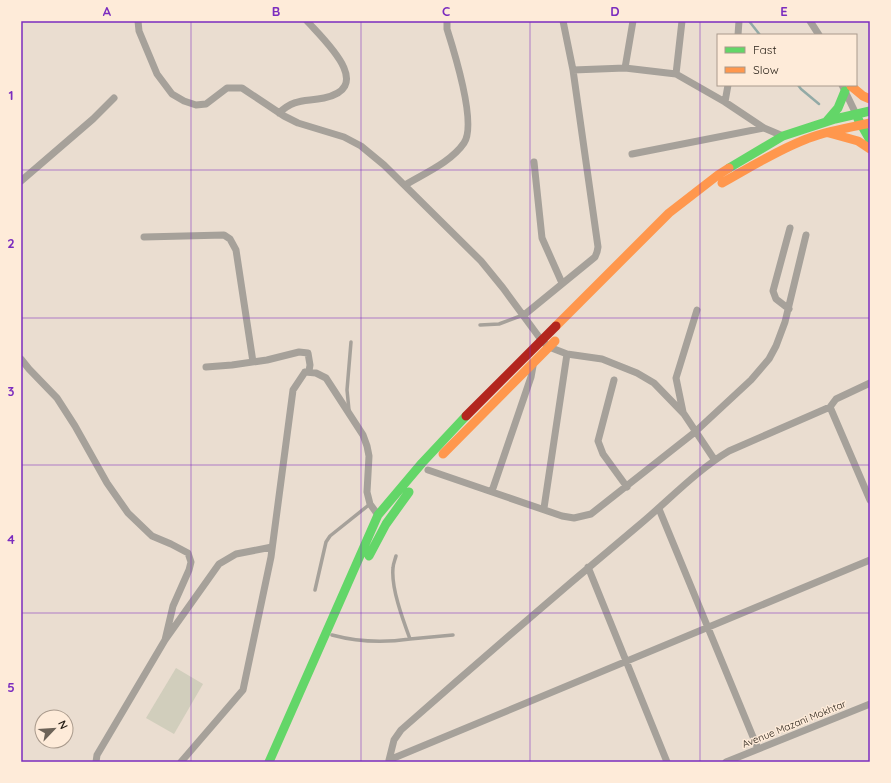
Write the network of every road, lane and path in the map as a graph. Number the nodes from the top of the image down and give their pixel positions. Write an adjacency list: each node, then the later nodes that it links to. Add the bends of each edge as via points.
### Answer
1 (138, 21): 20 (street, via 139,31 157,74 172,94 196,105 206,104 227,88 242,88)
2 (307, 21): 20 (street, via 334,49 348,76 347,83 339,93 326,98 293,102)
3 (447, 21): 32 (street, via 466,107 468,124 465,141 448,159)
4 (563, 21): 12 (street)
5 (632, 21): 11 (street)
6 (682, 21): 13 (street)
7 (739, 21): 10 (street)
8 (810, 21): 9 (street)
9 (818, 33)
10 (738, 34)
11 (625, 68): 12 (street); 13 (street)
12 (573, 70): 36 (street, via 598,247 595,257)
13 (676, 74): 18 (street)
14 (728, 86): 18 (street)
15 (847, 87): 17 (main road); 19 (street); 21 (street); 22 (main road, via 835,114)
16 (114, 98): 31 (street)
17 (870, 99)
18 (725, 102): 24 (street)
19 (868, 111): 21 (main road); 23 (main road)
20 (280, 113): 32 (street, via 298,123 344,137 362,146)
21 (856, 114): 22 (main road); 23 (main road)
22 (826, 122): 26 (main road)
23 (867, 123): 25 (main road); 27 (main road)
24 (764, 128): 26 (street); 29 (street)
25 (827, 132): 28 (main road, via 858,141); 37 (main road, via 803,140 727,180 678,218)
26 (783, 136): 44 (main road, via 718,175 669,213)
27 (870, 140)
28 (870, 149)
29 (632, 154)
30 (534, 162): 36 (street, via 542,238)
31 (21, 181)
32 (405, 185): 40 (street, via 481,261)
33 (790, 228): 38 (street, via 773,291 776,299)
34 (806, 236): 38 (street)
35 (144, 237): 47 (street, via 224,235 230,239 236,250 240,268)
36 (562, 283): 40 (street)
37 (611, 284)
38 (789, 309): 56 (street, via 786,322 769,359 751,380)
39 (697, 310): 54 (street, via 676,378)
40 (524, 315): 41 (lane, via 499,324); 44 (street)
41 (480, 325)
42 (563, 332): 44 (main road)
43 (351, 342): 55 (lane, via 347,390)
44 (546, 344): 45 (street); 48 (main road); 65 (main road, via 455,427)
45 (567, 354): 54 (street, via 602,359 637,373 654,383); 63 (street)
46 (21, 359): 75 (street, via 57,398 107,483 128,513 152,536 188,553 191,562 189,570 173,606)
47 (253, 362): 49 (street); 50 (street, via 299,352 308,353 310,365 309,371)
48 (534, 363): 58 (main road); 60 (street)
49 (206, 367)
50 (305, 372): 55 (street, via 316,373 326,378); 66 (street, via 293,390)
51 (614, 380): 59 (street, via 598,441 603,454)
52 (870, 383): 53 (street, via 836,399)
53 (830, 407): 57 (street, via 729,450); 61 (street)
54 (684, 414): 56 (street)
55 (351, 419): 62 (street, via 363,435 367,446 367,492)
56 (695, 432): 57 (street); 59 (street)
57 (714, 459): 64 (street)
58 (428, 470): 60 (street); 73 (main road, via 407,493 386,524)
59 (627, 486): 63 (street, via 591,514 574,518)
60 (492, 491): 63 (street)
61 (870, 500)
62 (370, 504): 65 (street); 70 (lane, via 326,542)
63 (544, 508)
64 (659, 509): 69 (street); 71 (street)
65 (378, 515): 82 (main road)
66 (272, 547): 75 (street, via 236,554 219,564); 81 (street, via 243,690)
67 (396, 556): 74 (lane, via 393,568 394,585)
68 (870, 560): 71 (street)
69 (588, 567): 76 (street); 79 (street, via 401,730 394,740)
70 (315, 590)
71 (707, 628): 76 (street); 78 (street)
72 (453, 634): 74 (lane)
73 (332, 635): 74 (lane, via 367,642); 83 (main road)
74 (410, 639)
75 (165, 640): 80 (street, via 97,755)
76 (626, 662): 79 (street); 84 (street)
77 (869, 707): 78 (street, Avenue Mazani Mokhtar)
78 (758, 749): 85 (street, Avenue Mazani Mokhtar)
79 (389, 761)
80 (96, 762)
81 (181, 762)
82 (269, 762)
83 (276, 762)
84 (668, 762)
85 (726, 762)

